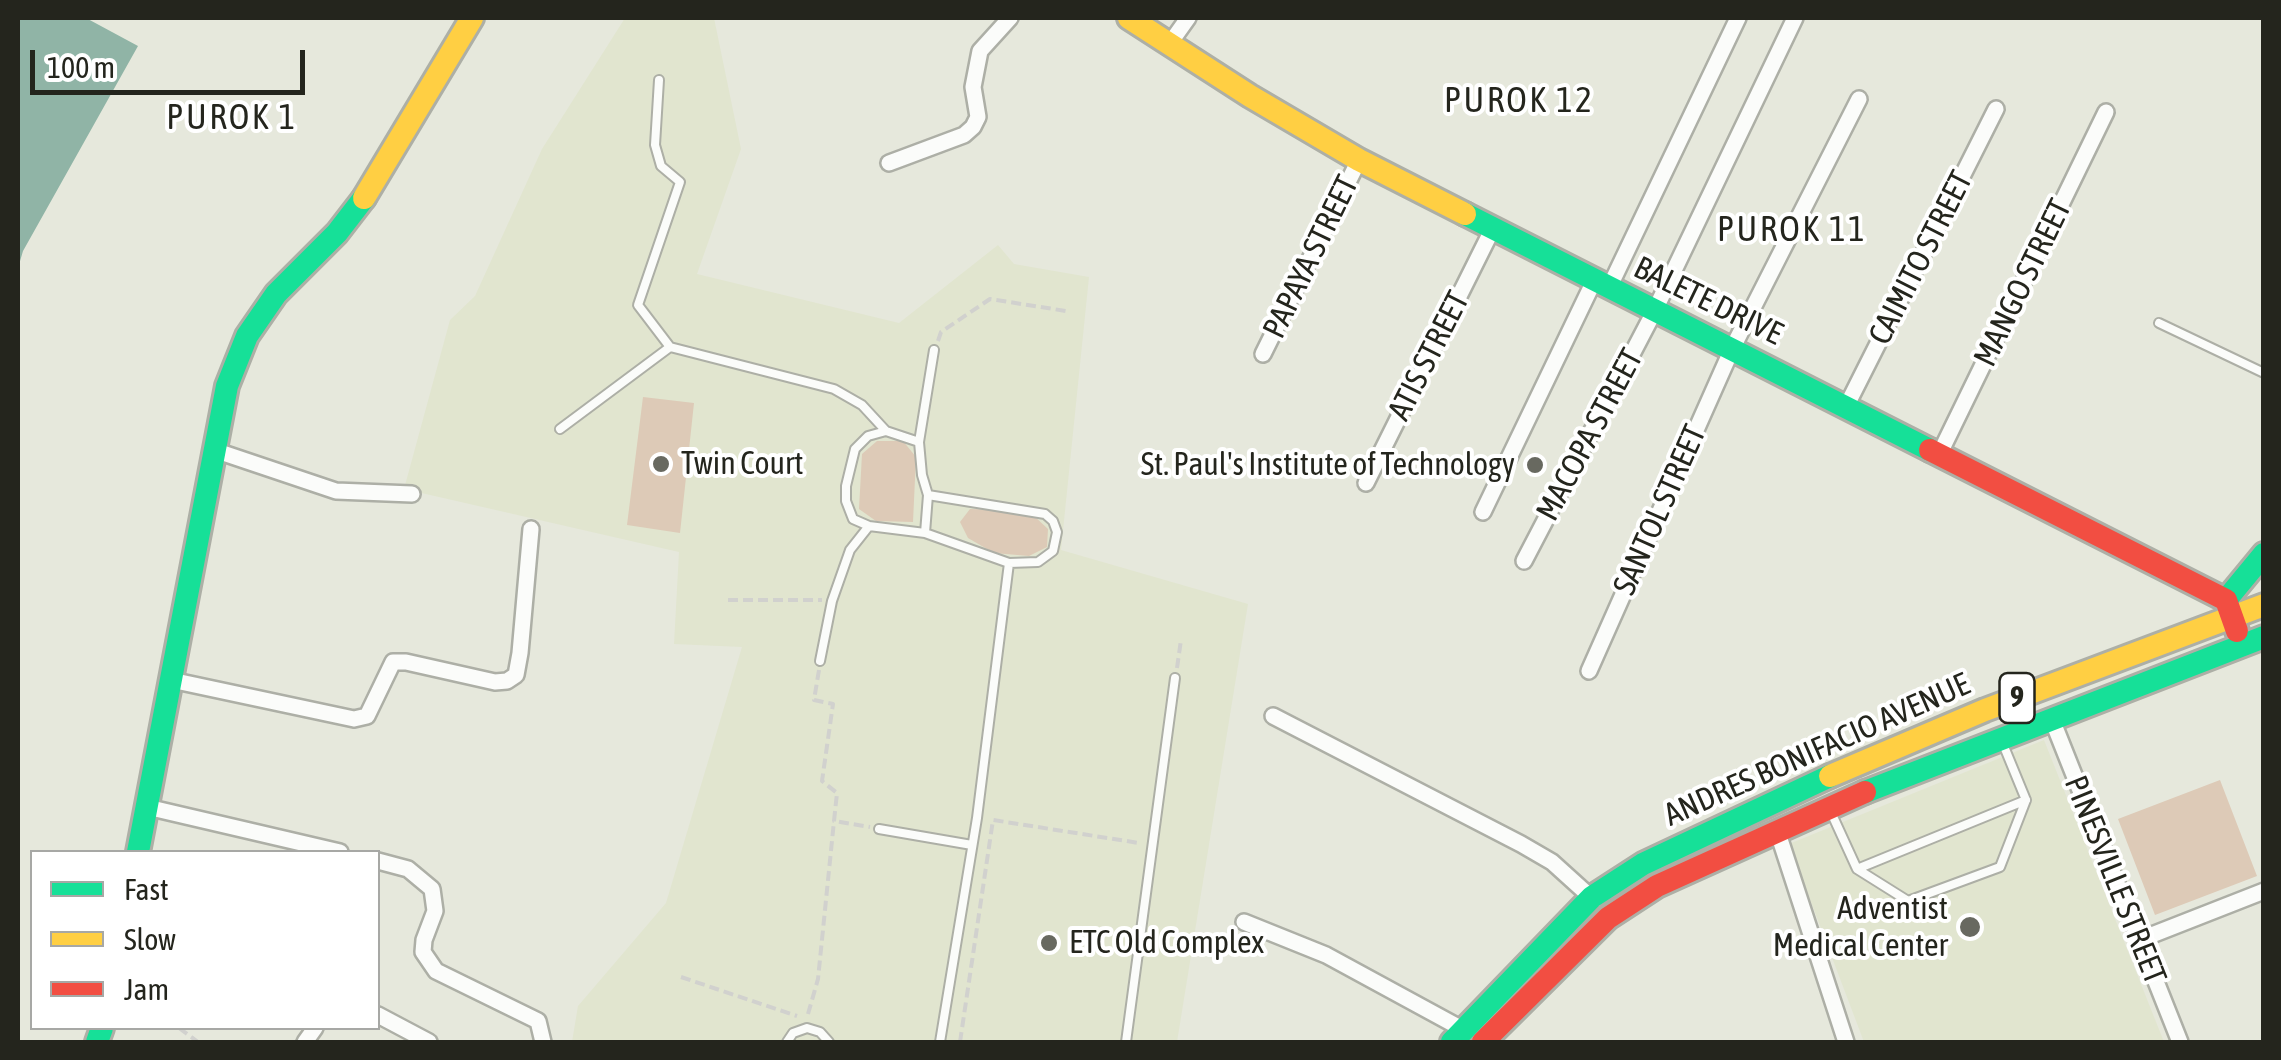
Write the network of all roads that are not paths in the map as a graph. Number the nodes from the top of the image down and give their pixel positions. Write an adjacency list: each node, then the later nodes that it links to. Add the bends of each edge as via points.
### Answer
1 (472, 18): 27 (main road, via 368,193 246,336 226,386)
2 (1010, 18): 13 (street, via 980,51 973,127)
3 (1129, 18): 7 (main road, BALETE DRIVE)
4 (1188, 18): 7 (street)
5 (1738, 18): 15 (street)
6 (1795, 18): 16 (street, MACOPA STREET)
7 (1168, 46): 12 (main road, BALETE DRIVE)
8 (659, 80): 18 (lane, via 655,145 662,166 680,182 638,305)
9 (1859, 100): 19 (street, SANTOL STREET)
10 (1996, 109): 23 (street, CAIMITO STREET)
11 (2106, 112): 28 (street, MANGO STREET)
12 (1359, 160): 14 (main road, BALETE DRIVE); 21 (street, PAPAYA STREET)
13 (889, 163)
14 (1492, 230): 15 (main road, BALETE DRIVE); 29 (street, ATIS STREET)
15 (1601, 284): 16 (main road, BALETE DRIVE); 32 (street)
16 (1655, 310): 19 (main road, BALETE DRIVE); 37 (street, MACOPA STREET)
17 (2160, 323): 22 (lane)
18 (670, 347): 24 (lane); 25 (lane, via 834,389)
19 (1732, 349): 23 (main road, BALETE DRIVE); 43 (street, SANTOL STREET)
20 (934, 350): 26 (lane)
21 (1263, 354)
22 (2264, 373)
23 (1846, 406): 28 (main road, BALETE DRIVE)
24 (560, 429)
25 (886, 430): 26 (lane); 33 (lane, via 855,449 846,486 852,519)
26 (919, 442): 31 (lane)
27 (214, 450): 30 (street, via 336,490); 45 (main road)
28 (1940, 453): 40 (main road, BALETE DRIVE)
29 (1366, 483)
30 (412, 494)
31 (928, 495): 35 (lane); 38 (lane, via 1044,514 1053,521 1056,541 1048,556)
32 (1483, 512)
33 (868, 526): 35 (lane); 42 (lane, via 850,550 832,600)
34 (531, 529): 45 (street, via 520,653 516,674 507,681 393,662 366,716 354,719)
35 (925, 534): 38 (lane)
36 (2264, 554): 40 (main road)
37 (1524, 561)
38 (1009, 563): 54 (lane)
39 (2264, 606): 40 (main road, ANDRES BONIFACIO AVENUE / 9)
40 (2228, 609): 41 (main road); 60 (main road, ANDRES BONIFACIO AVENUE / 9, via 1824,778 1643,864)
41 (2254, 641): 47 (main road, ANDRES BONIFACIO AVENUE / 9)
42 (820, 660)
43 (1588, 670)
44 (1176, 678): 71 (lane)
45 (171, 680): 50 (main road)
46 (1273, 716): 60 (street, via 1521,844)
47 (2050, 717): 48 (main road, ANDRES BONIFACIO AVENUE / 9); 63 (street, PINESVILLE STREET)
48 (2000, 736): 49 (lane); 51 (main road, ANDRES BONIFACIO AVENUE / 9)
49 (2026, 800): 58 (lane); 58 (lane, via 2000,867 1908,901)
50 (147, 806): 55 (main road); 56 (street)
51 (1828, 806): 53 (main road, ANDRES BONIFACIO AVENUE / 9); 58 (lane)
52 (878, 829): 54 (lane)
53 (1777, 830): 61 (main road, ANDRES BONIFACIO AVENUE / 9, via 1658,886); 72 (street)
54 (972, 844): 70 (lane)
55 (138, 850)
56 (332, 850)
57 (380, 861): 67 (street, via 408,868 432,888 435,911 424,952 436,971 538,1020)
58 (1857, 869)
59 (2264, 891): 63 (street)
60 (1592, 897): 61 (street); 65 (main road, ANDRES BONIFACIO AVENUE / 9)
61 (1608, 918): 65 (main road, ANDRES BONIFACIO AVENUE / 9)
62 (1244, 922): 65 (street, via 1326,955)
63 (2138, 940): 73 (street, PINESVILLE STREET)
64 (380, 1015): 66 (street)
65 (1466, 1038)
66 (429, 1042)
67 (542, 1042)
68 (787, 1042): 69 (lane, via 806,1028)
69 (829, 1042)
70 (940, 1042)
71 (1126, 1042)
72 (1846, 1042)
73 (2180, 1042)

